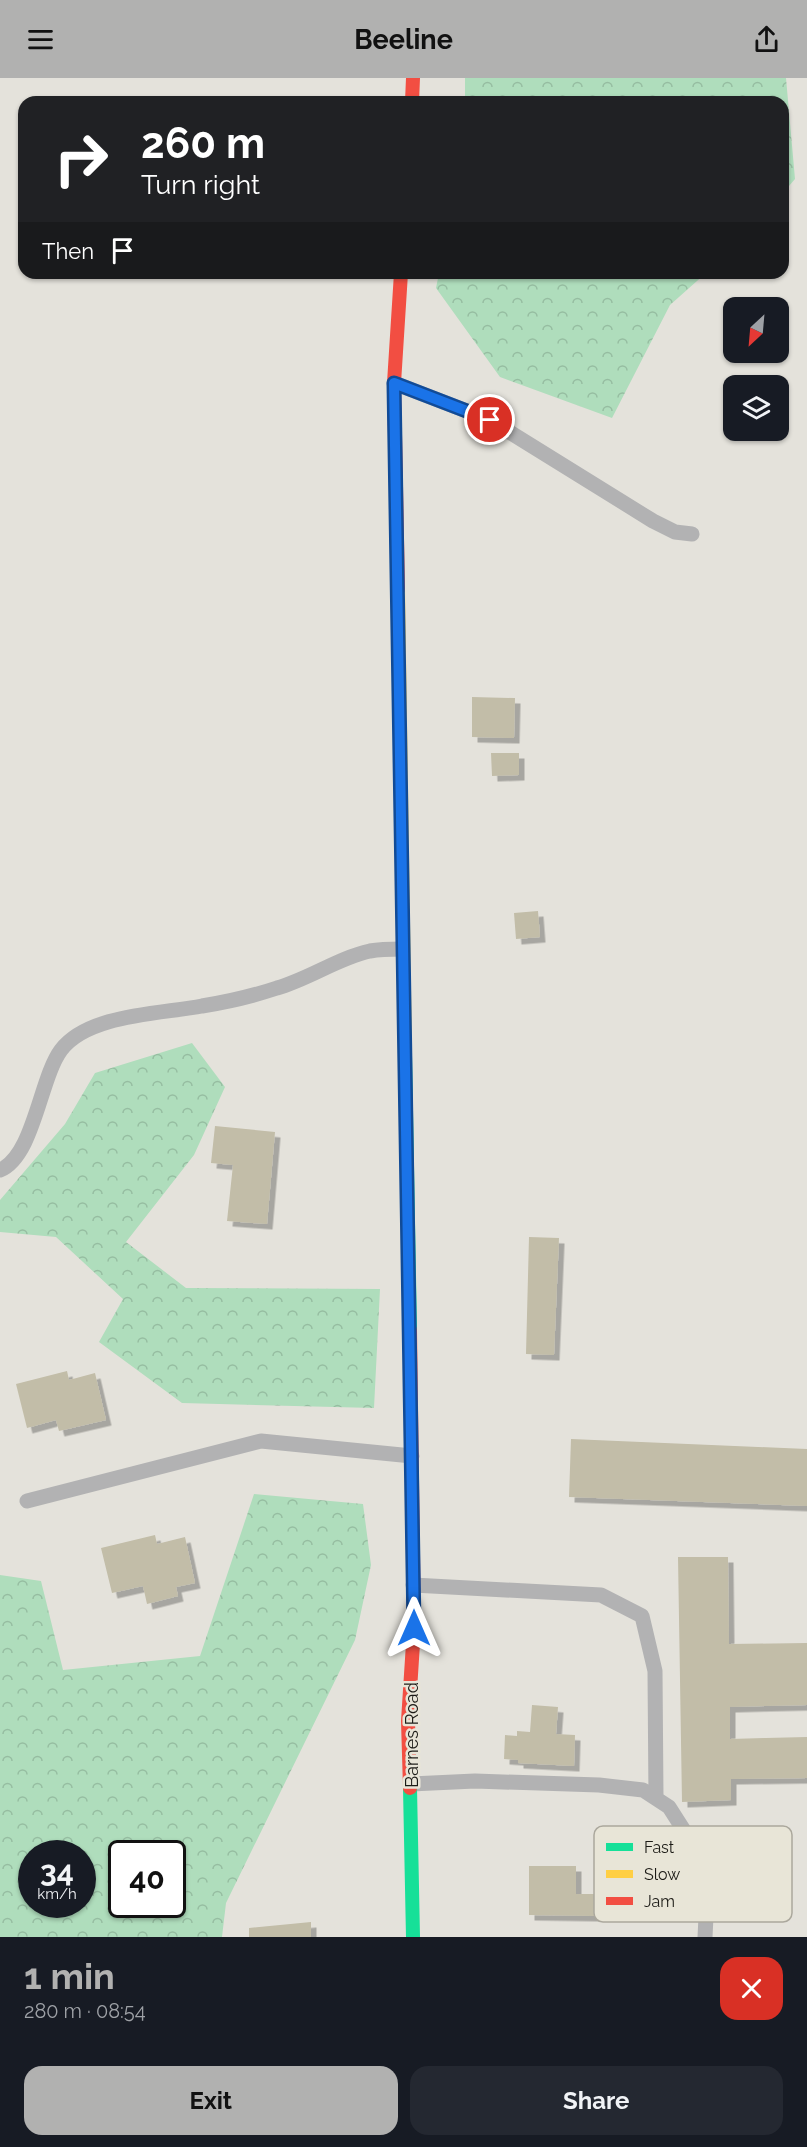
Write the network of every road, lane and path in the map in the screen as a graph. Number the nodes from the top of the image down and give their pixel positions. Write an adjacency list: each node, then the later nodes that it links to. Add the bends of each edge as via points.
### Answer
1 (413, 78): 2 (street)
2 (412, 96)
3 (401, 279): 4 (street, Barnes Road)
4 (394, 383): 5 (lane, via 490,420 653,521 675,532); 6 (street, Barnes Road)
5 (692, 534)
6 (402, 949): 7 (lane, via 370,951 278,988 202,1006 147,1013 105,1024 75,1038 61,1050 52,1068 18,1154); 8 (street, Barnes Road)
7 (0, 1170)
8 (412, 1456): 9 (lane, via 261,1441); 10 (street, Barnes Road)
9 (27, 1501)
10 (413, 1585): 11 (street, Barnes Road, via 408,1721); 12 (lane, via 602,1595 642,1616 656,1671)
11 (411, 1784): 12 (lane, via 475,1781 598,1785 643,1790); 15 (street, Barnes Road)
12 (656, 1798): 13 (lane, via 669,1807)
13 (681, 1826)
14 (706, 1922): 16 (lane)
15 (413, 1937)
16 (705, 1937)

